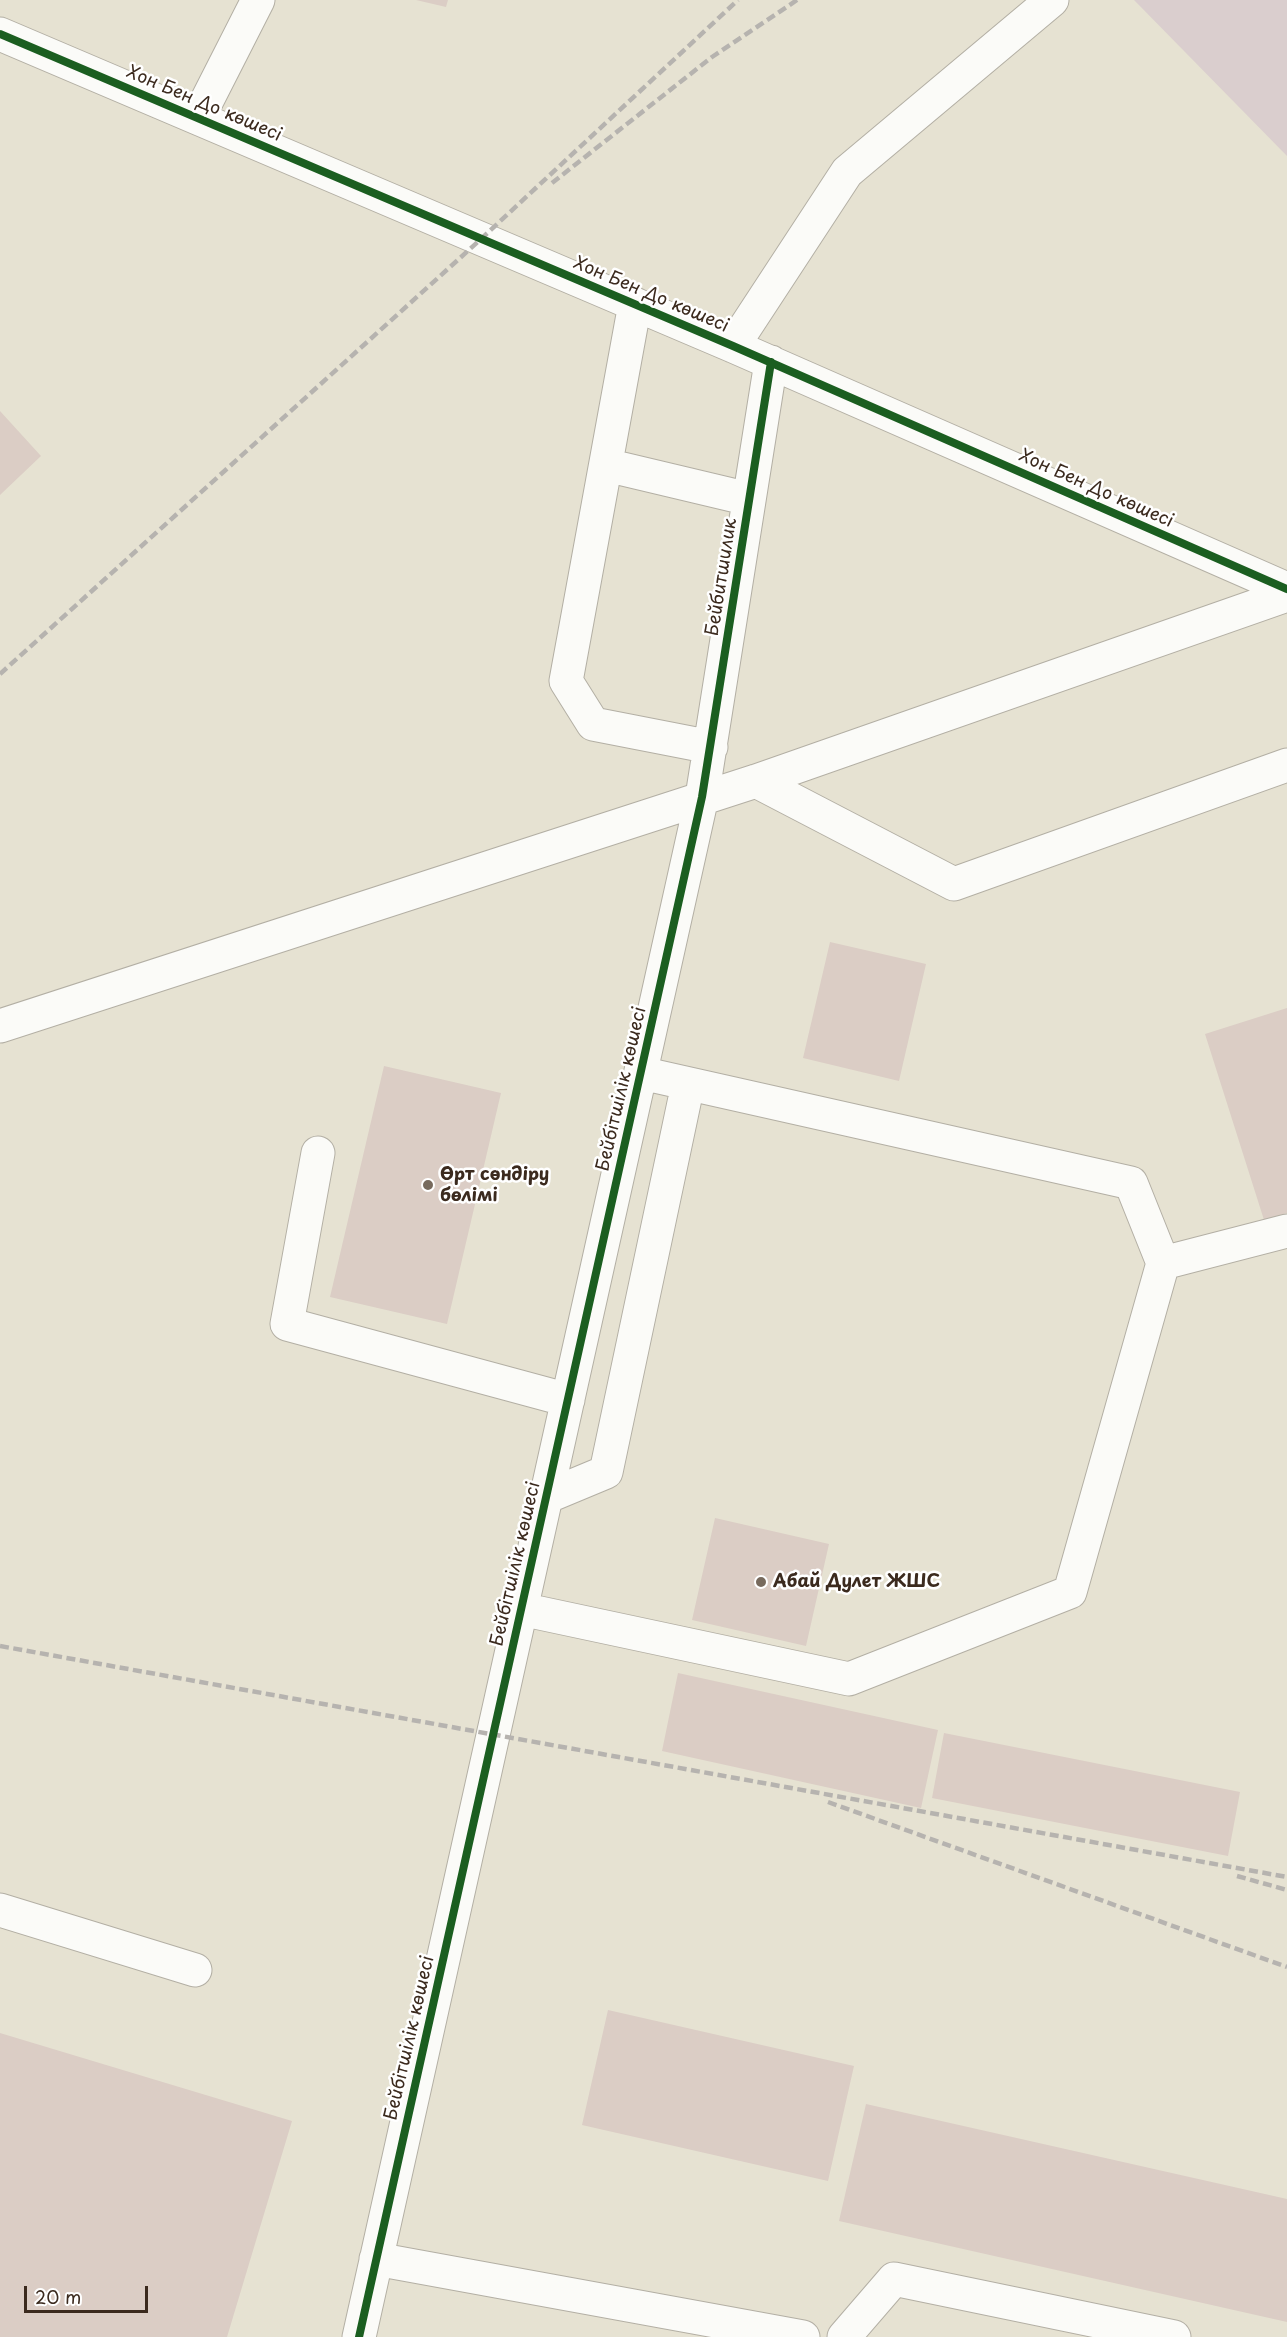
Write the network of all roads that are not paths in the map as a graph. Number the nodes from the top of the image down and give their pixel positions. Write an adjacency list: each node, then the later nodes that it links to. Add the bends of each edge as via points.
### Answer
1 (258, 0): 4 (street)
2 (1052, 0): 6 (street, via 847,172)
3 (0, 34): 4 (street, Хон Бен До көшесі)
4 (198, 118): 5 (street, Хон Бен До көшесі)
5 (635, 304): 6 (street, Хон Бен До көшесі); 8 (street)
6 (733, 346): 7 (street, Хон Бен До көшесі)
7 (771, 362): 9 (street, Бейбитшилик); 10 (street, Хон Бен До көшесі)
8 (606, 465): 9 (street); 12 (street, via 566,681 593,724)
9 (749, 499): 12 (street, Бейбитшилик)
10 (1287, 590)
11 (1287, 595): 14 (street)
12 (711, 747): 15 (street, Бейбитшилик)
13 (1287, 765): 14 (street, via 954,884)
14 (756, 781): 15 (street)
15 (702, 797): 16 (street); 17 (street, Бейбітшілік көшесі)
16 (0, 1026)
17 (640, 1073): 18 (street); 22 (street, Бейбітшілік көшесі)
18 (688, 1084): 21 (street, via 1131,1183); 23 (street, via 606,1472)
19 (318, 1153): 22 (street, via 287,1324)
20 (1287, 1232): 21 (street)
21 (1163, 1263): 24 (street, via 1070,1592 849,1679)
22 (568, 1400): 23 (street, Бейбітшілік көшесі)
23 (546, 1497): 24 (street, Бейбітшілік көшесі)
24 (521, 1609): 27 (street, Бейбітшілік көшесі)
25 (0, 1910): 26 (street)
26 (195, 1970)
27 (376, 2259): 28 (street, Бейбітшілік көшесі); 29 (street)
28 (359, 2337)
29 (803, 2337)
30 (844, 2337): 31 (street, via 894,2279)
31 (1174, 2337)

